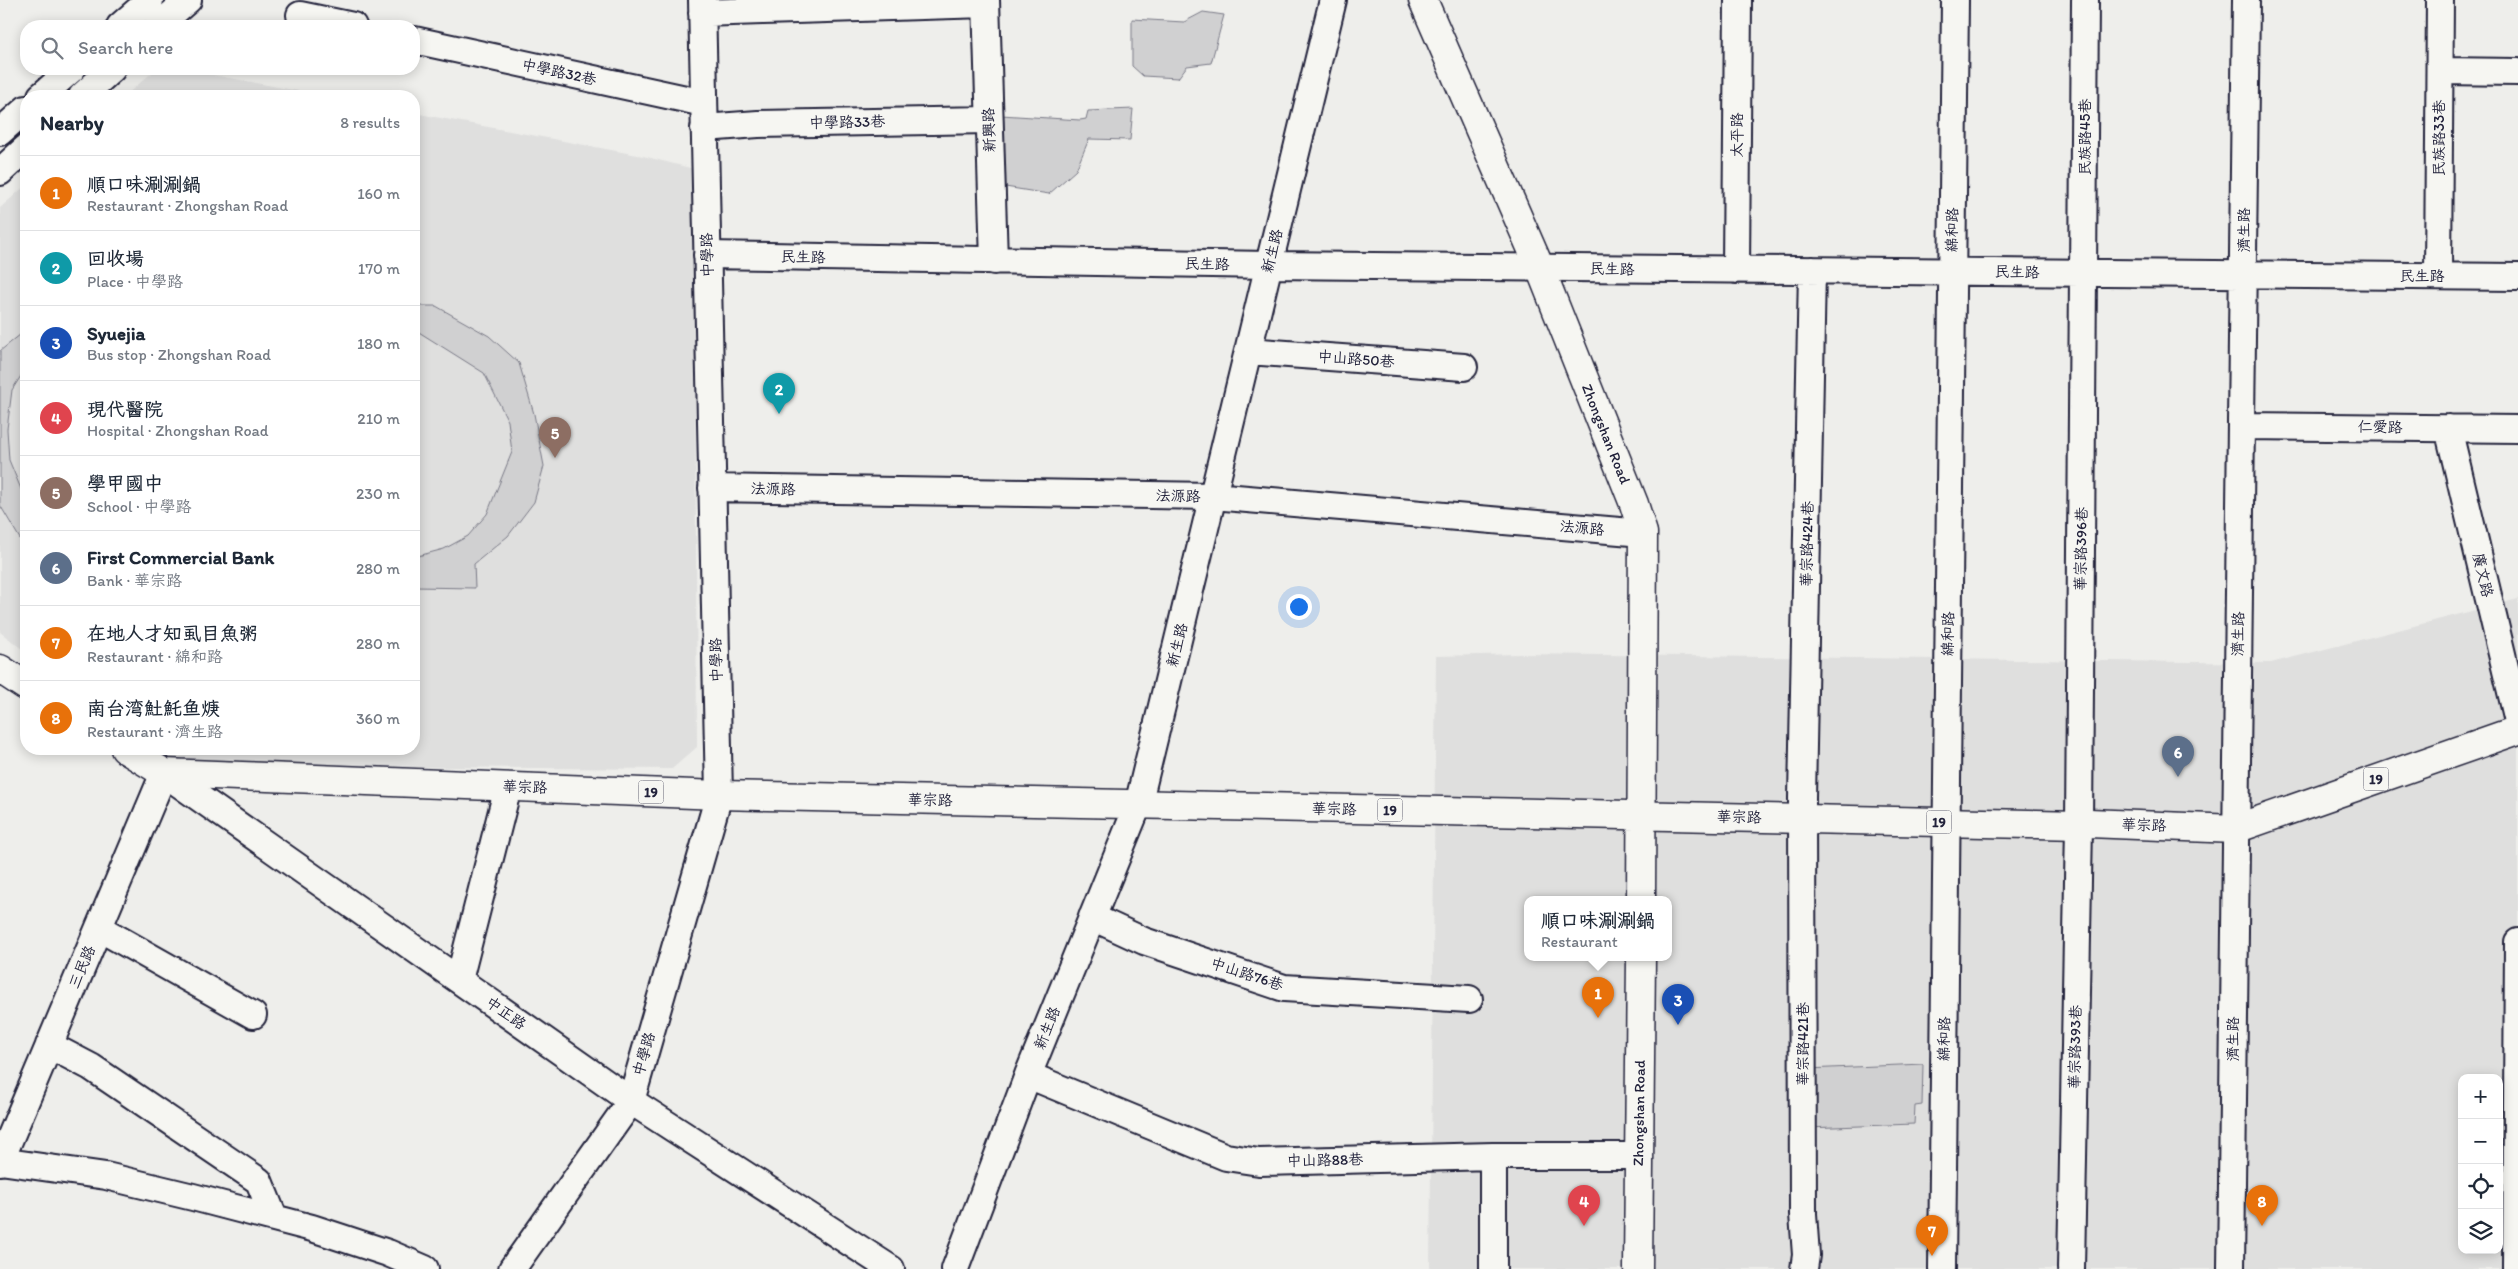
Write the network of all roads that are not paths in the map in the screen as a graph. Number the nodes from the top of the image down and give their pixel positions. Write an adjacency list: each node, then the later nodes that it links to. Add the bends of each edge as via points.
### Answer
1 (150, 0): 13 (street)
2 (188, 0): 14 (street)
3 (1333, 0): 31 (street, 新生路)
4 (1423, 0): 32 (main road, Zhongshan Road)
5 (1738, 0): 33 (street, 太平路)
6 (1955, 0): 35 (street, 綿和路)
7 (2084, 0): 36 (street, 民族路45巷)
8 (2246, 0): 37 (street, 濟生路)
9 (2440, 0): 17 (street, 民族路33巷)
10 (986, 2): 11 (street); 25 (street, 新興路)
11 (702, 7): 24 (street, 中學路)
12 (300, 15): 15 (street)
13 (127, 20)
14 (165, 20)
15 (324, 20)
16 (420, 42): 24 (street, 中學路32巷)
17 (2440, 71): 18 (street); 38 (street, 民族路33巷)
18 (2518, 72)
19 (65, 75): 21 (street)
20 (105, 75): 22 (street)
21 (48, 90)
22 (89, 90)
23 (20, 114): 26 (street)
24 (704, 116): 25 (street, 中學路33巷, via 758,124); 29 (street, 中學路)
25 (989, 120): 30 (street, 新興路)
26 (0, 132)
27 (20, 154): 28 (street)
28 (0, 172)
29 (707, 255): 30 (street, 民生路); 45 (street, 中學路)
30 (994, 260): 31 (street, 民生路)
31 (1269, 265): 32 (street, 民生路); 40 (street, 新生路)
32 (1540, 268): 33 (street, 民生路); 47 (main road, Zhongshan Road)
33 (1736, 270): 34 (street, 民生路)
34 (1812, 270): 35 (street, 民生路); 58 (street, 華宗路424巷)
35 (1952, 272): 36 (street, 民生路); 59 (street, 綿和路)
36 (2084, 273): 37 (street, 民生路); 60 (street, 華宗路396巷)
37 (2244, 275): 38 (street, 民生路); 42 (street, 濟生路)
38 (2438, 276): 39 (street, 民生路)
39 (2518, 277)
40 (1248, 351): 41 (street, 中山路50巷); 46 (street, 新生路)
41 (1464, 367)
42 (2242, 426): 43 (street, 仁愛路); 61 (street, 濟生路)
43 (2448, 428): 44 (street, 仁愛路); 50 (street, 廣文路)
44 (2518, 429)
45 (712, 488): 46 (street, 法源路); 55 (street, 中學路)
46 (1213, 496): 47 (street, 法源路); 56 (street, 新生路)
47 (1643, 533): 57 (main road, Zhongshan Road)
48 (0, 669): 49 (main road)
49 (20, 682)
50 (2518, 721)
51 (2518, 730): 61 (main road, 華宗路 / 19)
52 (135, 755): 53 (main road, 中正路 / 19)
53 (164, 773): 54 (main road, 華宗路 / 19); 64 (street, 三民路); 67 (street, 中正路)
54 (508, 786): 55 (main road, 華宗路 / 19); 67 (street)
55 (719, 795): 56 (main road, 華宗路 / 19); 72 (street, 中學路)
56 (1138, 805): 57 (main road, 華宗路 / 19); 63 (street, 新生路)
57 (1642, 815): 58 (main road, 華宗路 / 19); 62 (main road, Zhongshan Road)
58 (1804, 818): 59 (main road, 華宗路 / 19); 83 (street, 華宗路421巷)
59 (1946, 822): 60 (main road, 華宗路 / 19); 84 (street, 綿和路)
60 (2079, 825): 61 (main road, 華宗路 / 19); 85 (street, 華宗路393巷)
61 (2235, 829): 86 (street, 濟生路)
62 (1641, 896)
63 (1092, 917): 68 (street, 中山路76巷, via 1144,940 1284,988); 71 (street, 新生路)
64 (99, 928): 69 (street); 70 (street, 三民路)
65 (2518, 942): 87 (street)
66 (1641, 961): 74 (main road, Zhongshan Road)
67 (459, 980): 72 (street, 中正路)
68 (1469, 999)
69 (253, 1015)
70 (49, 1045): 75 (street, 三民路); 76 (street, via 91,1068 258,1180)
71 (1028, 1075): 73 (street, 中山路88巷, via 1226,1157 1260,1162); 80 (street, 新生路)
72 (631, 1101): 78 (street, 中學路); 79 (street, 中正路)
73 (1493, 1156): 74 (street, 中山路88巷); 81 (street)
74 (1639, 1156): 82 (main road, Zhongshan Road)
75 (0, 1162): 76 (street, via 106,1176)
76 (274, 1218): 77 (street, via 346,1239)
77 (425, 1269)
78 (512, 1269)
79 (891, 1269)
80 (954, 1269)
81 (1493, 1269)
82 (1638, 1269)
83 (1804, 1269)
84 (1942, 1269)
85 (2071, 1269)
86 (2231, 1269)
87 (2516, 1269)

